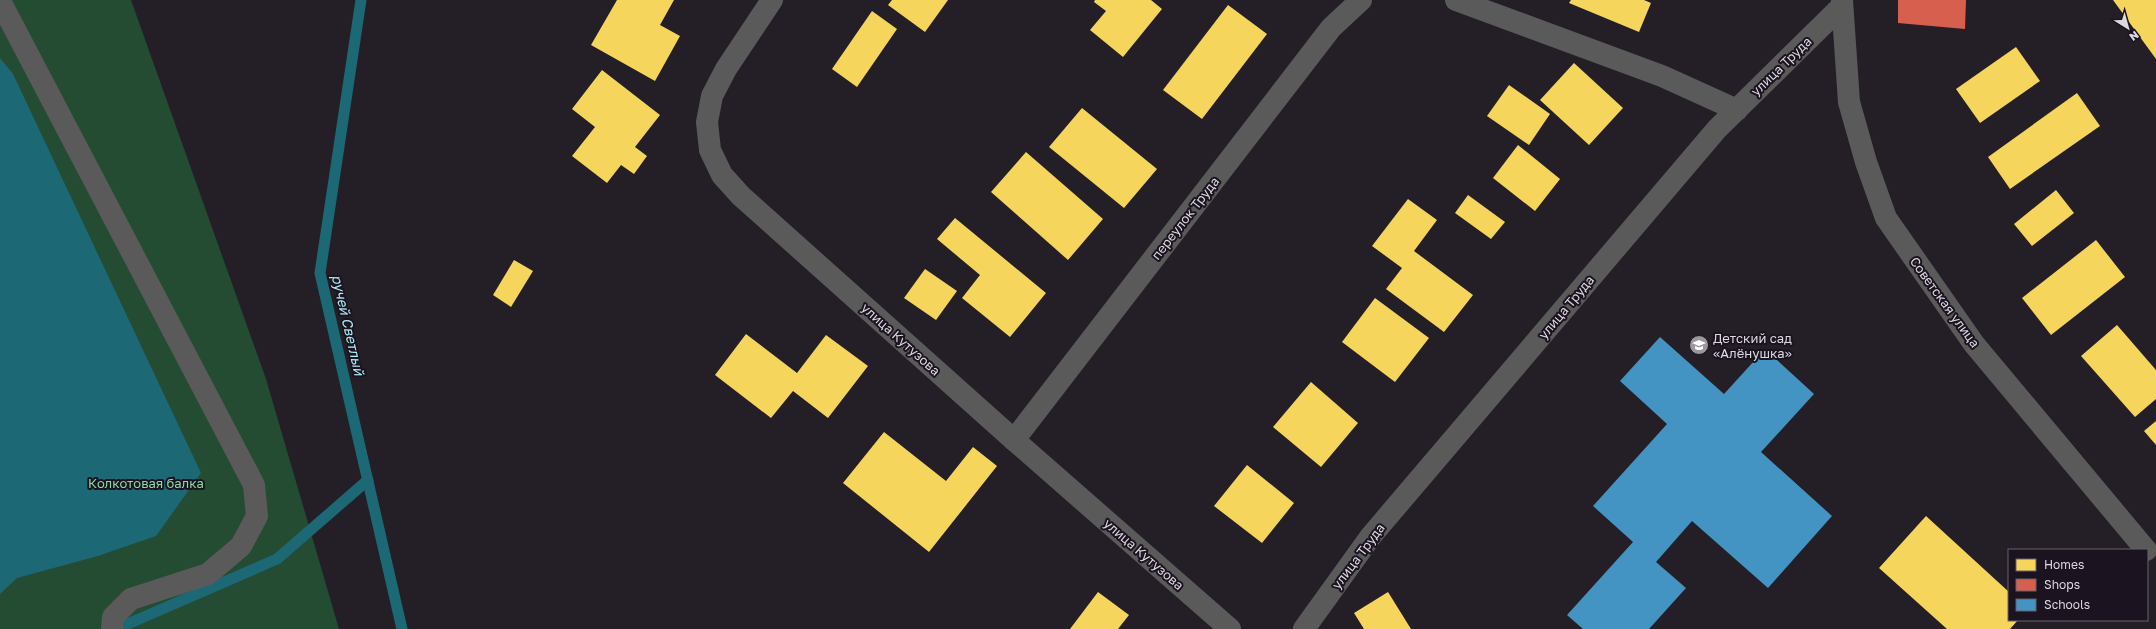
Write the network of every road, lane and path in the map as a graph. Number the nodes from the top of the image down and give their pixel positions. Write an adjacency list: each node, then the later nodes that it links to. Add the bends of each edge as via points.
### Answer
1 (772, 0): 7 (street, улица Кутузова, via 712,96 707,122 710,150 722,175 741,196)
2 (1361, 0): 7 (street, переулок Труда, via 1331,28)
3 (0, 1): 11 (street, via 254,485 257,516 241,546 208,574 131,599 113,617)
4 (1458, 1): 6 (street, via 1662,76)
5 (1841, 4): 6 (street, улица Труда); 8 (street, Советская улица, via 1849,102 1866,162 1886,218 1974,344)
6 (1737, 110): 13 (street, улица Труда, via 1717,129 1371,536)
7 (1014, 440): 12 (street, улица Кутузова)
8 (2146, 549)
9 (2148, 551): 10 (street, Советская улица)
10 (2156, 561)
11 (112, 629)
12 (1230, 629)
13 (1304, 629)

